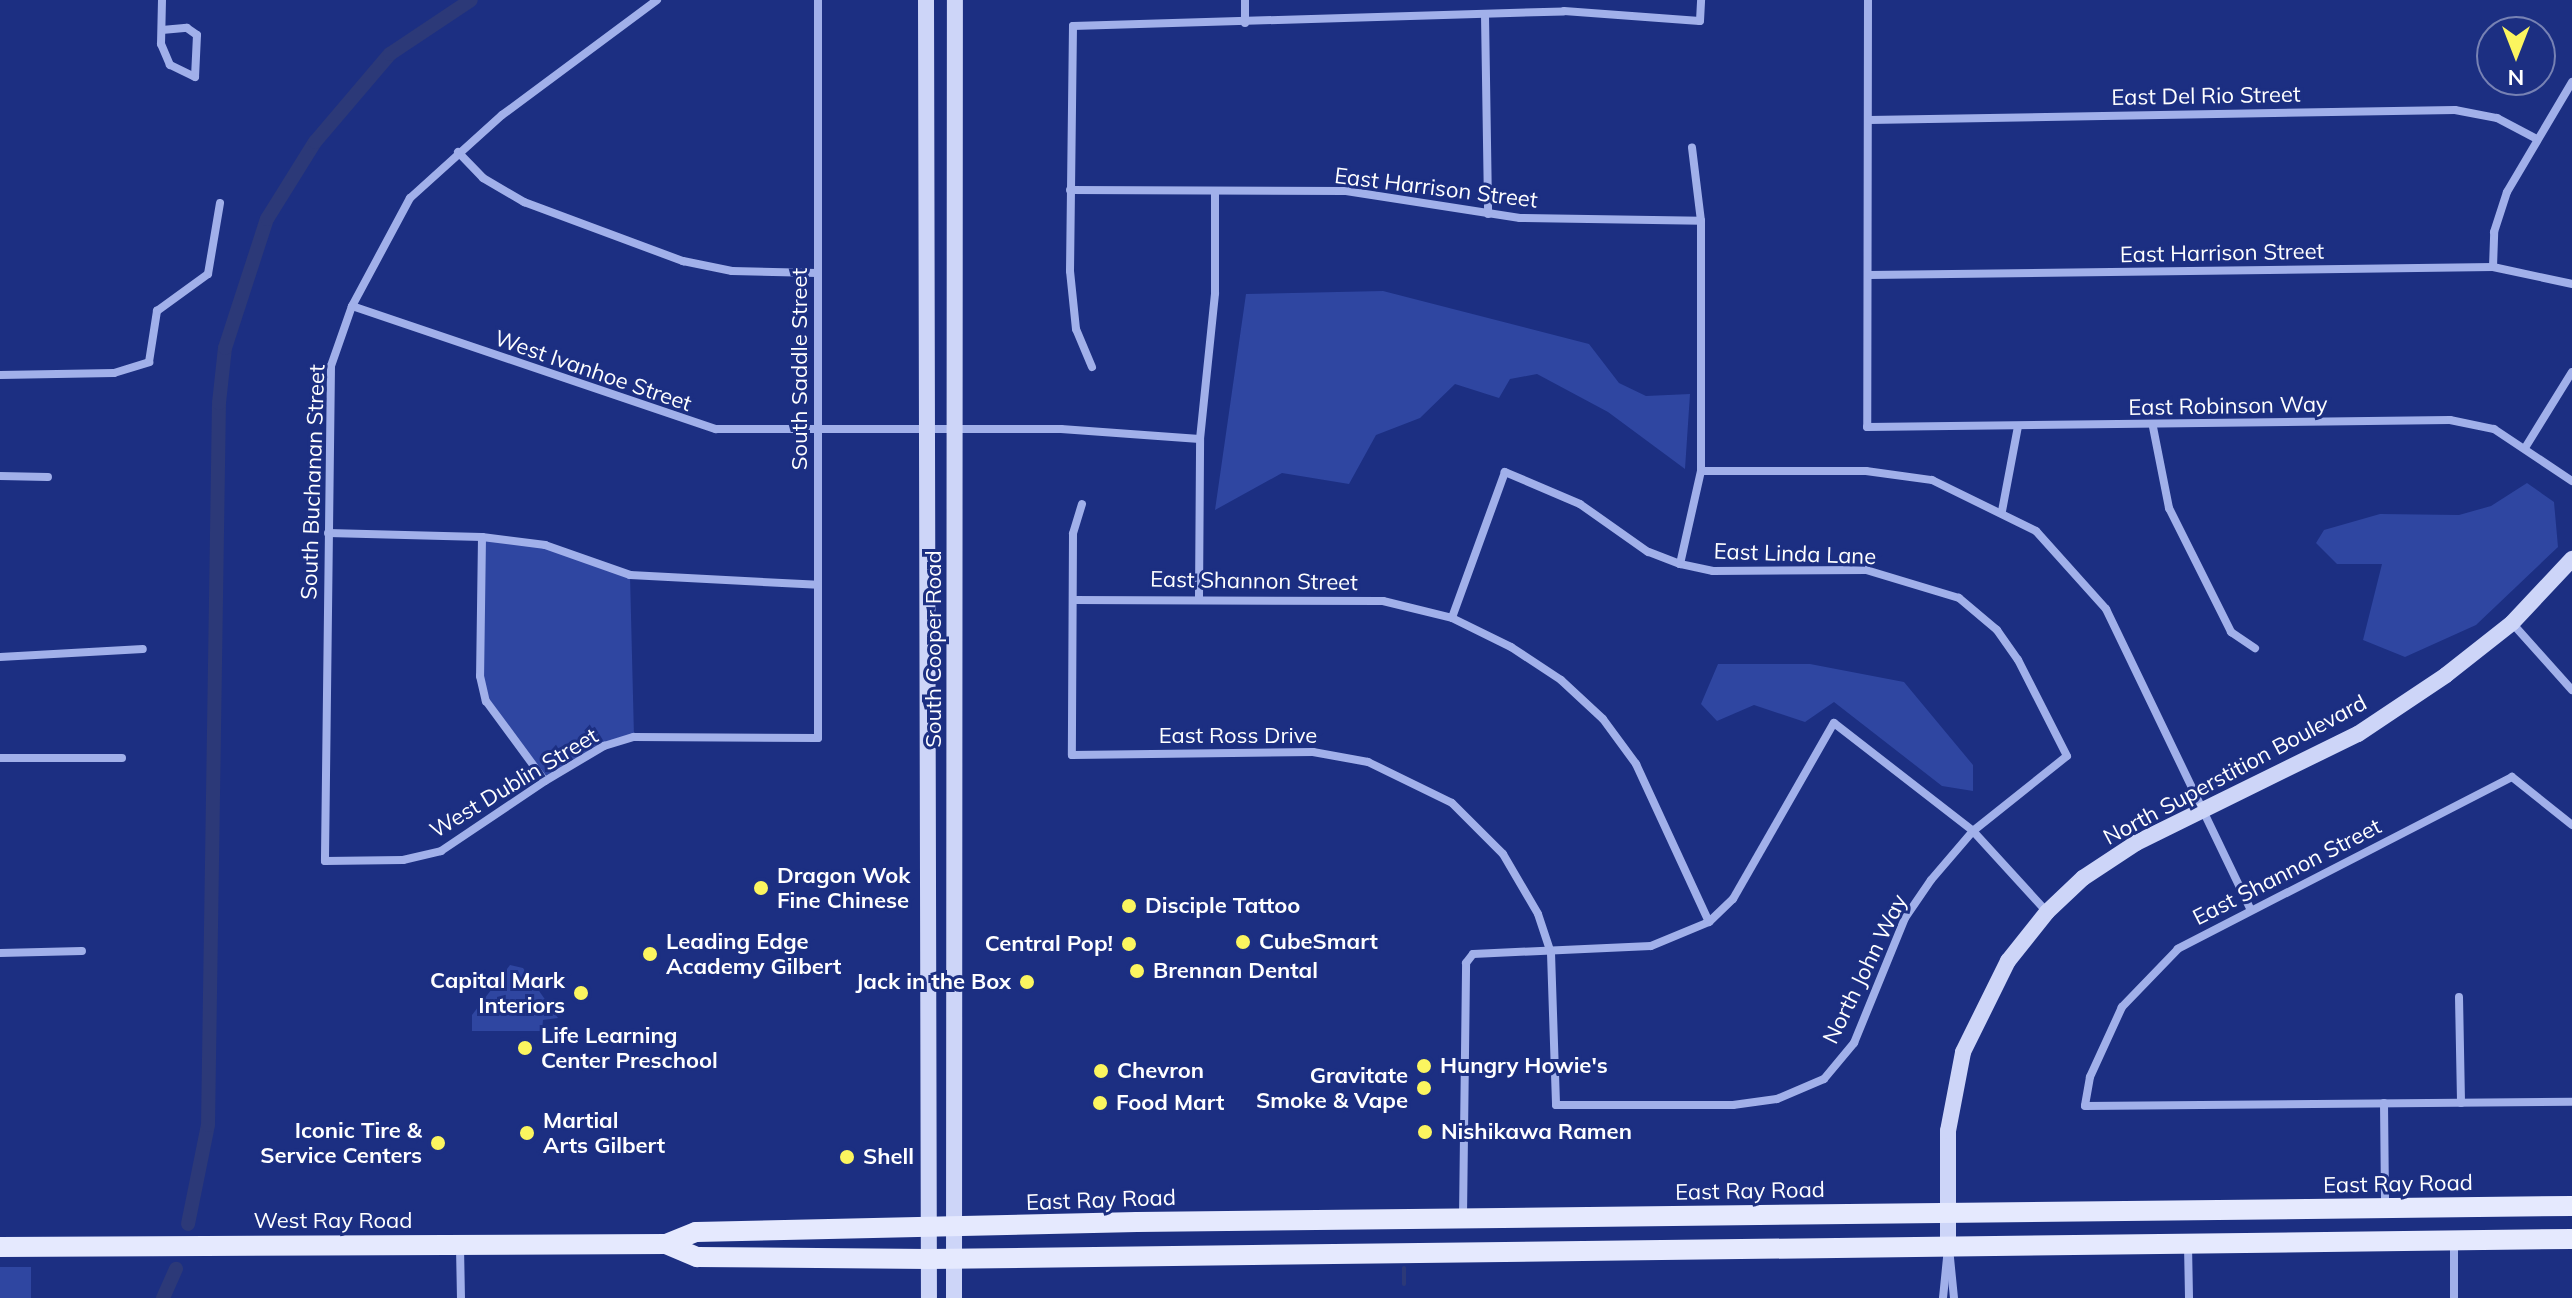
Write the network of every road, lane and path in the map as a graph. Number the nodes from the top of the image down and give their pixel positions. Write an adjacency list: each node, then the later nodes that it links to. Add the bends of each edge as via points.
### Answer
1 (162, 0): 11 (street)
2 (657, 0): 16 (street, South Buchanan Street)
3 (818, 0): 23 (street, South Saddle Street)
4 (926, 0): 33 (main road, South Cooper Road)
5 (955, 0): 34 (main road, South Cooper Road)
6 (1245, 0): 10 (street)
7 (1701, 0): 9 (street, via 1700,21 1564,11)
8 (1868, 0): 13 (street)
9 (1485, 15): 10 (street); 20 (street)
10 (1245, 23): 17 (street, via 1073,26)
11 (162, 30): 11 (street, via 170,65 195,77 197,35 187,28)
12 (2572, 82): 14 (street)
13 (1869, 120): 14 (street, East Del Rio Street, via 2455,110 2497,118); 24 (street)
14 (2537, 139): 22 (street, via 2507,192 2494,232)
15 (1692, 148): 21 (street)
16 (458, 152): 23 (street, via 483,178 524,202 683,261 732,271); 26 (street, South Buchanan Street, via 410,198)
17 (1070, 190): 18 (street, East Harrison Street); 27 (street, via 1076,329)
18 (1215, 191): 20 (street, East Harrison Street, via 1346,191); 35 (street, via 1215,293)
19 (220, 203): 29 (street, via 208,274 157,311 149,362 114,373)
20 (1488, 214): 21 (street, East Harrison Street)
21 (1701, 221): 37 (street)
22 (2493, 267): 24 (street, East Harrison Street); 25 (street, East Harrison Street)
23 (817, 273): 31 (street, South Saddle Street)
24 (1869, 275): 30 (street, East Robinson Way, via 1867,427)
25 (2572, 284)
26 (352, 306): 31 (street, West Ivanhoe Street, via 675,420 716,429); 43 (street, South Buchanan Street, via 331,366)
27 (1092, 367)
28 (2572, 372): 36 (street)
29 (0, 375)
30 (2018, 426): 32 (street, East Robinson Way); 42 (street)
31 (818, 427): 33 (street, West Ivanhoe Street); 47 (street, South Saddle Street)
32 (2153, 427): 36 (street, East Robinson Way, via 2450,420 2494,429); 52 (street, via 2169,508 2231,632)
33 (926, 429): 34 (street, West Ivanhoe Street); 65 (main road, South Cooper Road)
34 (957, 429): 35 (street, West Ivanhoe Street); 66 (main road, South Cooper Road)
35 (1200, 439): 48 (street)
36 (2525, 448): 40 (street, East Robinson Way)
37 (1701, 471): 42 (street, via 1866,471 1932,480); 46 (street)
38 (0, 476): 39 (street)
39 (48, 477)
40 (2572, 481)
41 (1082, 504): 49 (street, via 1073,534)
42 (2002, 511): 61 (street, via 2045,539 2106,609)
43 (328, 533): 44 (street); 64 (street, South Buchanan Street)
44 (482, 537): 47 (street, via 545,545 630,575); 60 (street, via 480,676 486,701)
45 (2572, 559): 51 (main road, North Superstition Boulevard)
46 (1680, 564): 50 (street, East Linda Lane, via 1648,552 1580,504 1505,472); 57 (street, East Linda Lane, via 1713,571 1866,570 1959,598 1997,630 2018,660)
47 (818, 585): 56 (street, South Saddle Street)
48 (1199, 597): 49 (street, East Shannon Street); 50 (street, East Shannon Street, via 1383,601)
49 (1073, 600): 72 (street, East Ross Drive, via 1072,755 1313,752 1368,762 1452,803 1503,854 1528,893)
50 (1452, 618): 69 (street, East Shannon Street, via 1561,680 1603,719 1659,804)
51 (2512, 623): 55 (street); 61 (main road, North Superstition Boulevard, via 2358,734)
52 (2255, 648)
53 (143, 649): 54 (street)
54 (0, 657)
55 (2572, 690)
56 (818, 738): 60 (street, West Dublin Street, via 634,737 604,746)
57 (2067, 756): 63 (street, North John Way)
58 (0, 758): 59 (street)
59 (122, 758)
60 (545, 781): 64 (street, West Dublin Street, via 441,851 403,860)
61 (2205, 809): 67 (street); 68 (main road, North Superstition Boulevard, via 2110,861)
62 (2572, 825): 67 (street, East Shannon Street, via 2512,777)
63 (1973, 831): 68 (street); 69 (street, via 1834,723 1733,899); 77 (street, North John Way, via 1905,918 1854,1043 1824,1079 1777,1099 1733,1105)
64 (325, 861)
65 (926, 863): 66 (main road); 83 (main road, South Cooper Road)
66 (955, 863): 84 (main road, South Cooper Road)
67 (2251, 910): 75 (street, East Shannon Street, via 2178,949 2140,981 2103,1044 2085,1106)
68 (2047, 912): 80 (main road, North Superstition Boulevard, via 2008,961 1963,1052 1948,1131)
69 (1709, 922): 72 (street, via 1651,946)
70 (82, 951): 71 (street)
71 (0, 953)
72 (1551, 953): 77 (street, East Ross Drive); 81 (street, via 1473,954 1466,963)
73 (2459, 997): 76 (street)
74 (2572, 1102): 76 (street)
75 (2384, 1103): 76 (street); 79 (street)
76 (2461, 1103)
77 (1556, 1105)
78 (2572, 1206): 79 (main road, East Ray Road)
79 (2385, 1208): 80 (main road, East Ray Road)
80 (1948, 1213): 81 (main road, East Ray Road); 91 (main road, North Superstition Boulevard)
81 (1463, 1218): 82 (main road, East Ray Road)
82 (1318, 1220): 84 (main road, East Ray Road); 92 (main road)
83 (928, 1229): 84 (main road, East Ray Road); 87 (main road, West Ray Road, via 696,1232); 93 (main road, South Cooper Road)
84 (954, 1229): 94 (main road, South Cooper Road)
85 (2572, 1239): 86 (main road)
86 (2454, 1240): 88 (main road); 101 (street)
87 (666, 1244): 89 (main road, West Ray Road); 93 (main road, West Ray Road, via 697,1257)
88 (2188, 1244): 91 (main road); 100 (street)
89 (460, 1245): 90 (main road, West Ray Road); 95 (street)
90 (0, 1247)
91 (1948, 1247): 92 (main road); 98 (street); 99 (street)
92 (1317, 1256): 94 (main road)
93 (929, 1259): 94 (main road, West Ray Road); 96 (main road, South Cooper Road)
94 (954, 1259): 97 (main road, South Cooper Road)
95 (461, 1298)
96 (929, 1298)
97 (954, 1298)
98 (1943, 1298)
99 (1954, 1298)
100 (2189, 1298)
101 (2454, 1298)

